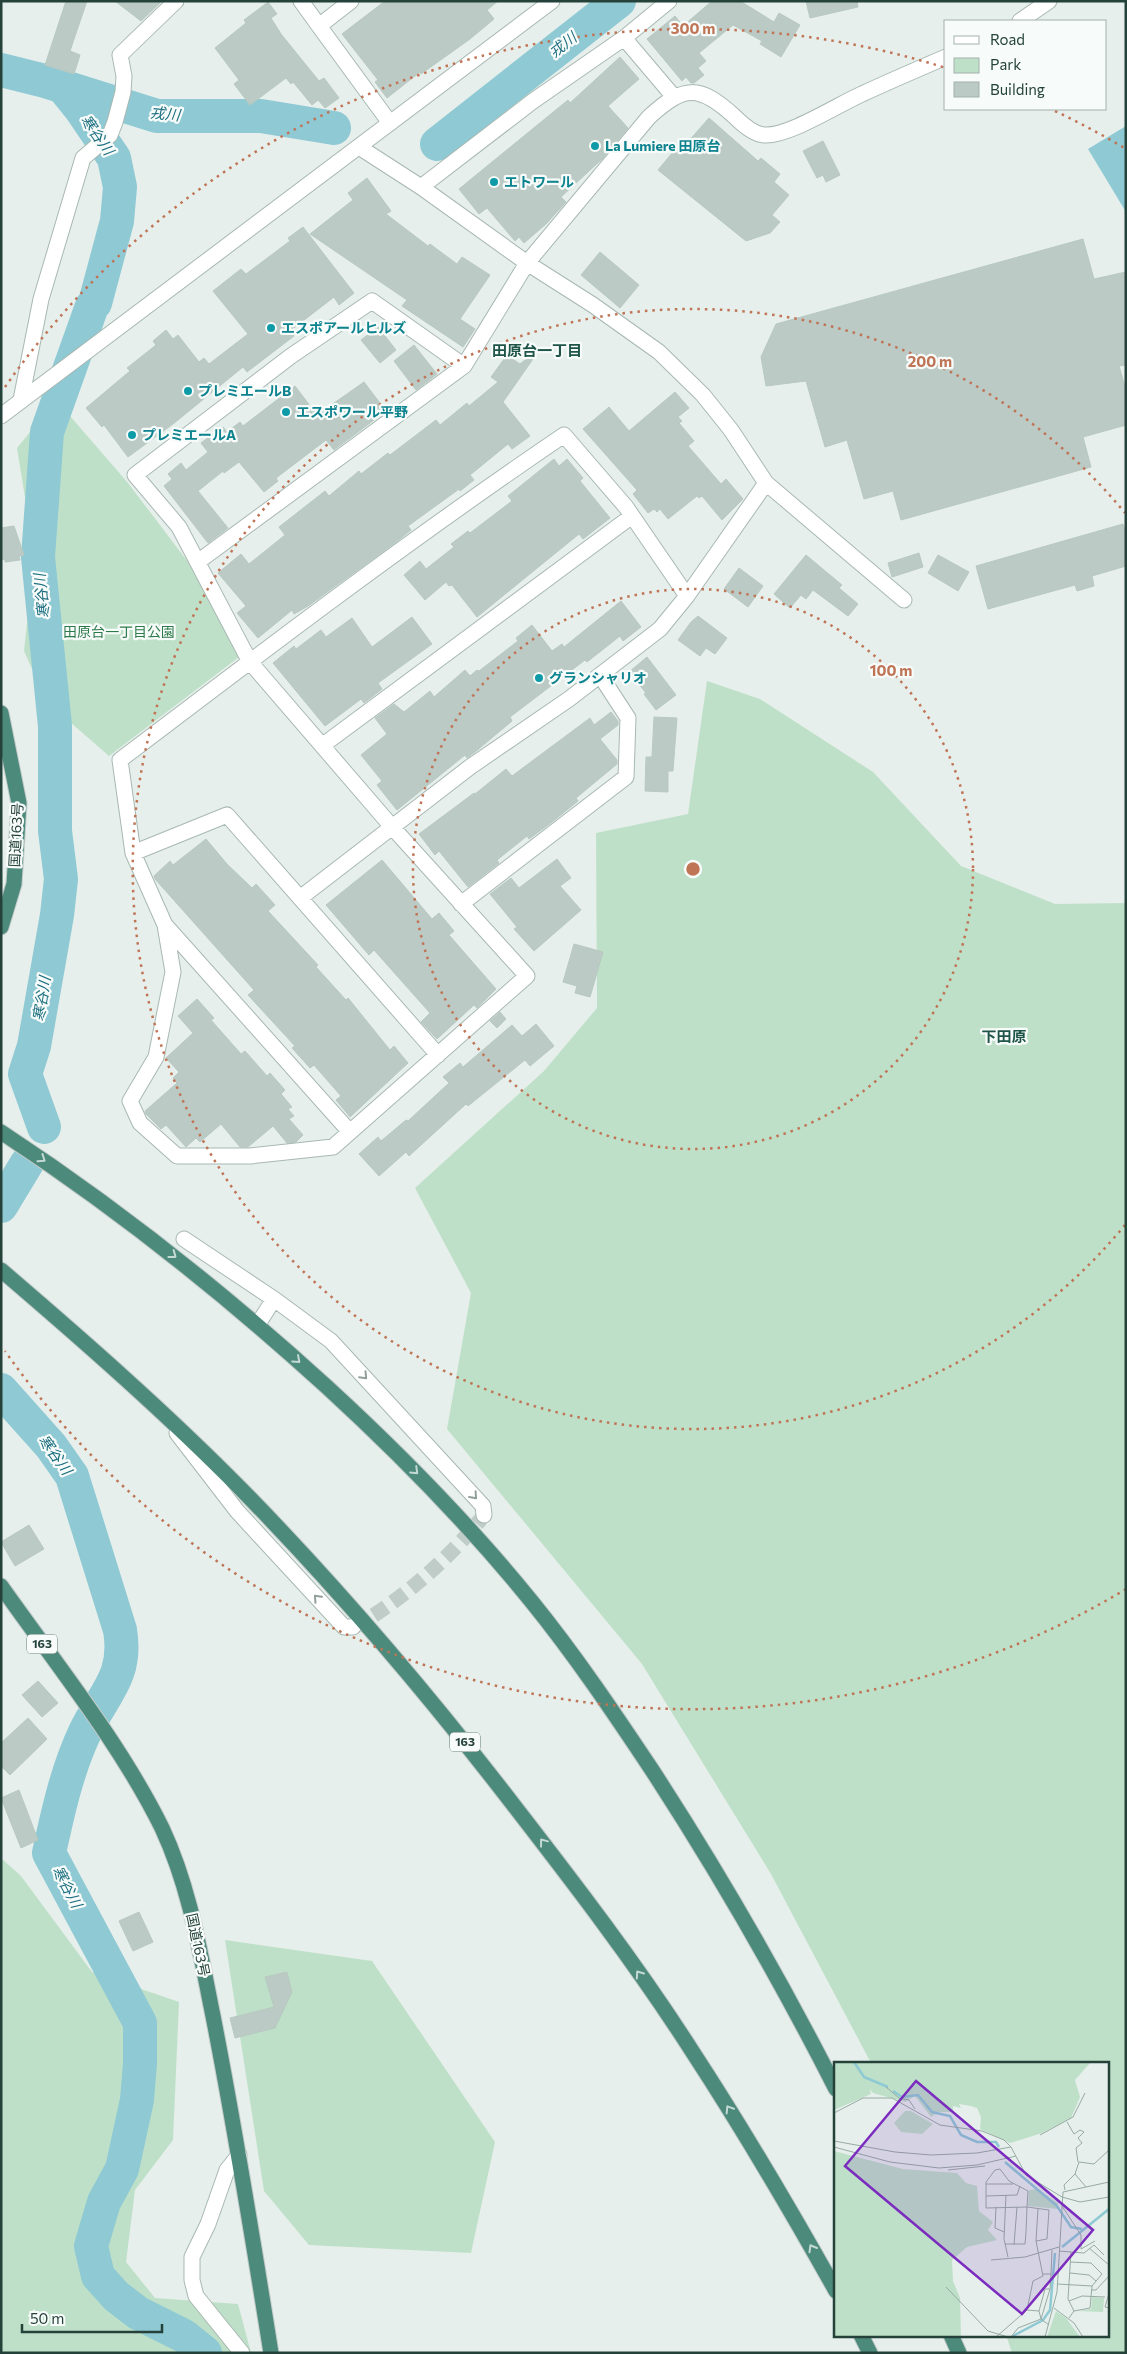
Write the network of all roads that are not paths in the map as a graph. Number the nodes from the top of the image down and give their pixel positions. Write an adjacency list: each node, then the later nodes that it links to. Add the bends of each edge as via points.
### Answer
1 (176, 1): 17 (street, via 120,55 123,92 110,135 82,158 41,299)
2 (301, 1): 8 (street)
3 (351, 1): 8 (street)
4 (552, 1): 12 (street)
5 (668, 1): 9 (street)
6 (1049, 1): 7 (street)
7 (1021, 20)
8 (320, 26): 12 (street)
9 (624, 38): 11 (street); 14 (street, via 533,101)
10 (944, 58): 11 (street, via 794,128 764,135 748,128 728,110 700,93 688,91)
11 (674, 98): 15 (street, via 667,100 649,118)
12 (390, 123): 13 (street)
13 (359, 147): 14 (street); 17 (street)
14 (421, 187): 15 (street)
15 (527, 264): 16 (street); 19 (street, via 658,352 703,395)
16 (464, 366): 21 (street); 21 (street, via 372,301 290,356 135,475 179,527)
17 (20, 400): 18 (street)
18 (1, 416)
19 (766, 483): 22 (street); 23 (street)
20 (632, 516): 22 (street); 24 (street, via 564,436 462,505); 27 (street)
21 (199, 562): 24 (street)
22 (687, 596): 25 (street, via 660,629)
23 (904, 600)
24 (250, 662): 27 (street); 29 (street, via 120,760)
25 (600, 675): 28 (street, via 470,767); 31 (street, via 628,718 626,777)
26 (1, 713): 33 (highway, 国道163号, via 20,803 14,884)
27 (323, 745): 28 (street)
28 (393, 828): 30 (street); 31 (street)
29 (133, 853): 30 (street, via 227,815); 32 (street)
30 (300, 898): 34 (street)
31 (461, 904): 34 (street, via 527,976)
32 (166, 925): 36 (street); 36 (street, via 174,972 156,1057 130,1101 140,1123 176,1156 250,1156 333,1147)
33 (1, 927)
34 (438, 1055): 36 (street)
35 (1, 1132): 40 (highway, one-way to 40, via 105,1204)
36 (350, 1132)
37 (184, 1239): 39 (street)
38 (1, 1270): 41 (highway, 163)
39 (274, 1299): 40 (street); 42 (street, one-way to 42, via 331,1340 483,1506)
40 (258, 1324): 45 (highway, one-way to 45, via 424,1479 534,1603 626,1730 686,1823 751,1929)
41 (158, 1408): 44 (street, one-way to 41, via 344,1627 237,1511); 47 (highway, 163, one-way to 41, via 691,2049 546,1846 370,1629 243,1491)
42 (484, 1515)
43 (1, 1586): 46 (highway, 国道163号 / 163, via 138,1783 162,1829 182,1877 195,1924)
44 (353, 1627)
45 (834, 2085)
46 (239, 2155): 50 (street, via 227,2170 208,2224 192,2257 192,2272 196,2296); 51 (highway, 国道163号 / 163)
47 (834, 2288)
48 (862, 2336): 52 (highway)
49 (951, 2336): 53 (highway)
50 (242, 2353)
51 (271, 2353)
52 (870, 2353)
53 (959, 2353)

